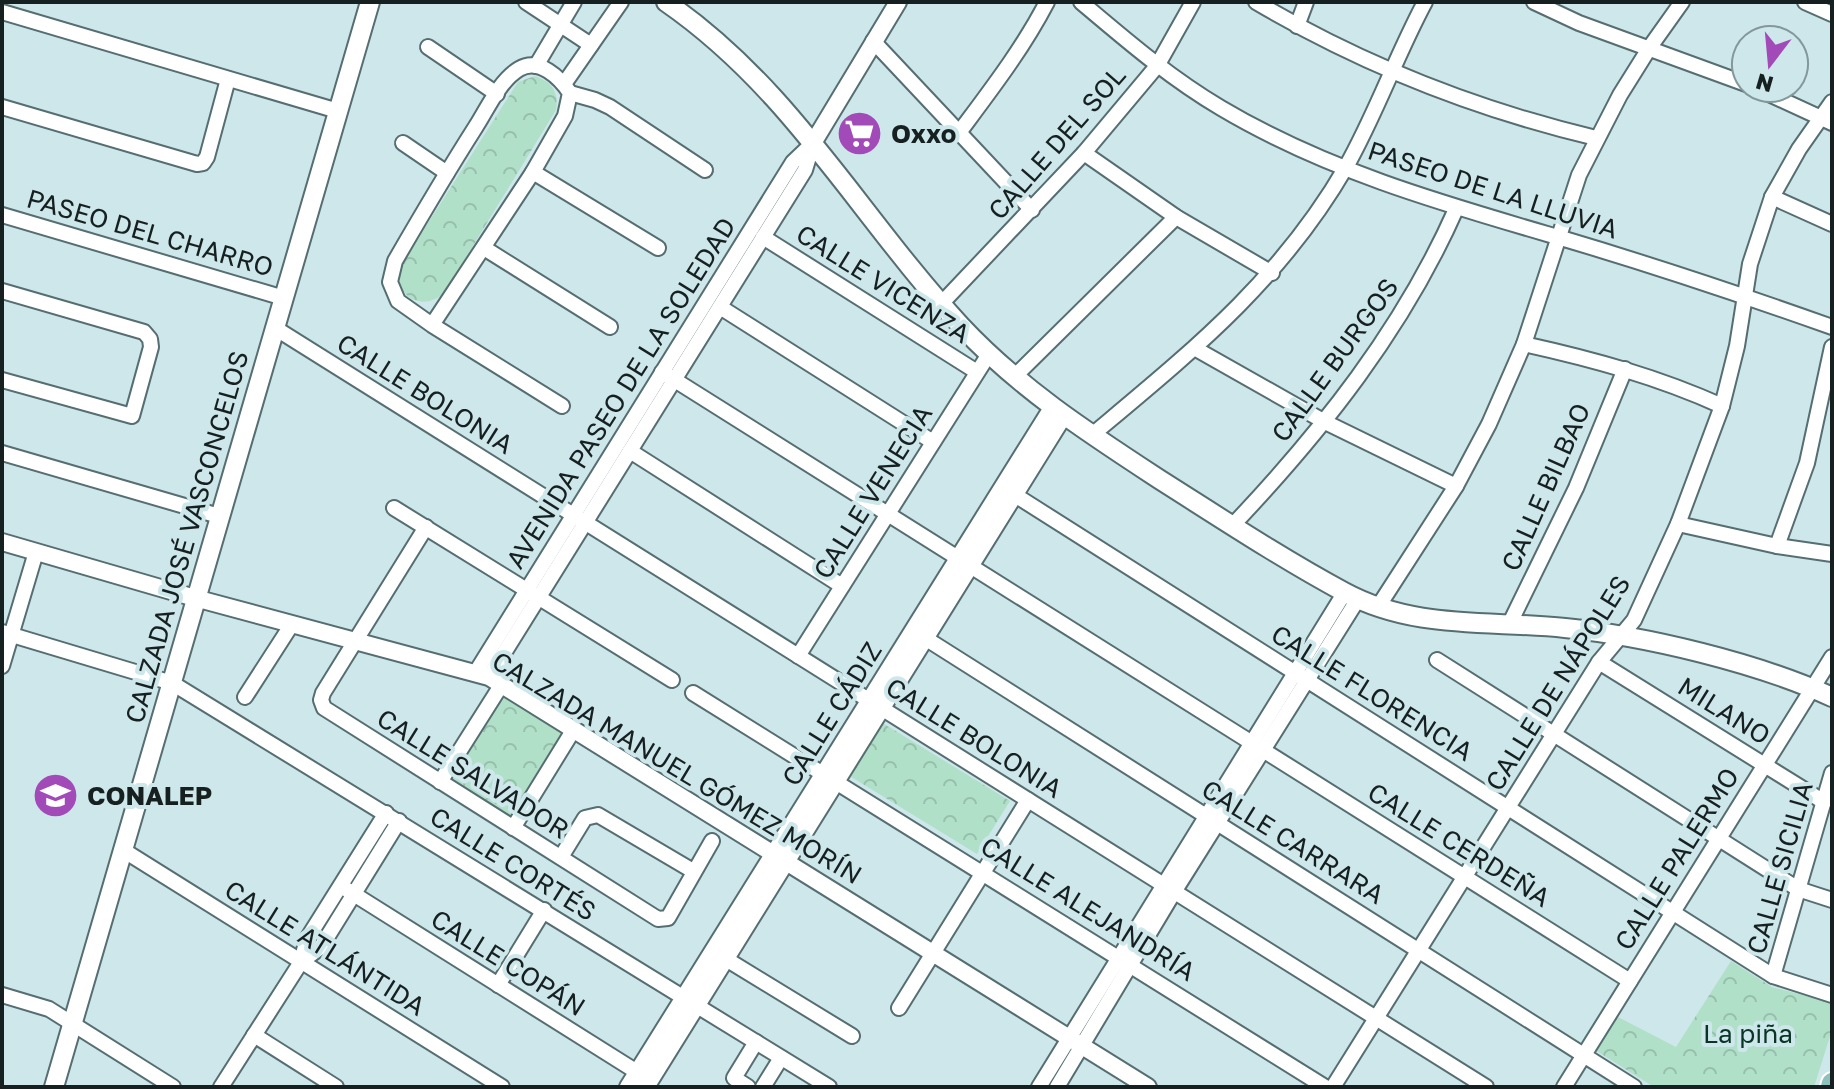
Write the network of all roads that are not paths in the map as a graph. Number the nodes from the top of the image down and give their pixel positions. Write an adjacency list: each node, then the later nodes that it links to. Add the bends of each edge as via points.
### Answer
1 (370, 2): 34 (main road, CALZADA JOSÉ VASCONCELOS)
2 (526, 2): 18 (street)
3 (574, 2): 18 (street)
4 (621, 2): 21 (street)
5 (666, 2): 39 (main road, via 734,55)
6 (898, 2): 20 (street, AVENIDA PASEO DE LA SOLEDAD)
7 (1047, 2): 36 (street, via 1008,67)
8 (1081, 2): 25 (street, PASEO DE LA LLUVIA)
9 (1193, 2): 25 (street, CALLE DEL SOL)
10 (1256, 2): 19 (street)
11 (1306, 2): 19 (street)
12 (1425, 2): 26 (street)
13 (1534, 2): 23 (street)
14 (1682, 2): 23 (street)
15 (1805, 2): 17 (street)
16 (2, 12): 28 (street)
17 (1832, 14)
18 (560, 25): 21 (street); 24 (street)
19 (1297, 26): 26 (street)
20 (873, 41): 36 (street); 39 (street, AVENIDA PASEO DE LA SOLEDAD)
21 (591, 45): 29 (street)
22 (428, 47): 30 (street)
23 (1650, 47): 27 (street); 37 (street)
24 (536, 66): 29 (street); 30 (street, via 519,69)
25 (1157, 66): 40 (street, CALLE DEL SOL); 41 (street, PASEO DE LA LLUVIA, via 1257,128)
26 (1390, 72): 37 (street, via 1492,111); 41 (street)
27 (1730, 78)
28 (228, 79): 33 (street, via 207,157 197,164); 34 (street)
29 (567, 88): 42 (street, via 610,107); 43 (street, via 565,116)
30 (497, 94): 44 (street)
31 (1832, 102): 35 (street, CALLE DE NÁPOLES)
32 (1790, 104): 35 (street)
33 (2, 107)
34 (338, 111): 58 (main road, CALZADA JOSÉ VASCONCELOS)
35 (1826, 121): 45 (street, CALLE DE NÁPOLES, via 1799,149)
36 (958, 134): 47 (street)
37 (1596, 138): 52 (street)
38 (403, 143): 44 (street)
39 (813, 143): 51 (street, AVENIDA PASEO DE LA SOLEDAD, via 805,170); 59 (main road); 71 (street, AVENIDA PASEO DE LA SOLEDAD, via 793,162)
40 (1084, 153): 47 (street, CALLE DEL SOL); 49 (street)
41 (1346, 167): 46 (street, PASEO DE LA LLUVIA); 55 (street)
42 (705, 170)
43 (533, 172): 53 (street); 54 (street)
44 (447, 173): 61 (street, via 390,272 398,301)
45 (1772, 197): 50 (street); 57 (street, CALLE DE NÁPOLES, via 1750,264)
46 (1456, 209): 52 (street, PASEO DE LA LLUVIA); 77 (street, CALLE BURGOS, via 1419,284)
47 (1032, 210): 59 (street, CALLE DEL SOL)
48 (2, 215): 58 (street, PASEO DEL CHARRO)
49 (1176, 217): 55 (street); 72 (street)
50 (1832, 224)
51 (763, 237): 60 (street, AVENIDA PASEO DE LA SOLEDAD); 70 (street, CALLE VICENZA)
52 (1559, 238): 57 (street, PASEO DE LA LLUVIA); 65 (street)
53 (484, 248): 61 (street); 62 (street)
54 (658, 248)
55 (1272, 273): 67 (street)
56 (2, 291): 73 (street, via 144,332 151,347 132,416)
57 (1746, 297): 63 (street, PASEO DE LA LLUVIA); 75 (street, CALLE DE NÁPOLES)
58 (284, 298): 64 (main road, CALZADA JOSÉ VASCONCELOS)
59 (941, 304): 68 (main road)
60 (720, 307): 71 (street, AVENIDA PASEO DE LA SOLEDAD); 79 (street)
61 (432, 325): 74 (street)
62 (610, 327)
63 (1832, 327)
64 (275, 328): 86 (main road, CALZADA JOSÉ VASCONCELOS); 87 (street, CALLE BOLONIA)
65 (1524, 344): 69 (street); 82 (street)
66 (1832, 347): 92 (street, via 1807,463)
67 (1196, 349): 77 (street); 78 (street)
68 (989, 354): 70 (street, CALLE VENECIA); 72 (main road)
69 (1625, 369): 75 (street); 102 (street, CALLE BILBAO, via 1576,488)
70 (977, 372): 79 (street, CALLE VENECIA)
71 (668, 376): 80 (street, AVENIDA PASEO DE LA SOLEDAD); 85 (street, CALLE CERDEÑA); 87 (street, AVENIDA PASEO DE LA SOLEDAD)
72 (1014, 377): 76 (main road)
73 (2, 380)
74 (562, 406)
75 (1722, 406): 88 (street, CALLE DE NÁPOLES)
76 (1058, 412): 78 (main road); 83 (street, CALLE CÁDIZ); 95 (street, CALLE CÁDIZ)
77 (1325, 422): 82 (street); 89 (street, CALLE BURGOS)
78 (1092, 435): 89 (main road)
79 (933, 442): 85 (street, CALLE VENECIA)
80 (630, 451): 87 (street, AVENIDA PASEO DE LA SOLEDAD); 96 (street)
81 (2, 453): 86 (street)
82 (1456, 486): 100 (street)
83 (1015, 495): 95 (street, CALLE CÁDIZ); 112 (street, CALLE FLORENCIA)
84 (394, 508): 90 (street)
85 (887, 514): 95 (street, CALLE CERDEÑA); 96 (street, CALLE VENECIA)
86 (219, 516): 99 (main road, CALZADA JOSÉ VASCONCELOS)
87 (580, 518): 97 (street, AVENIDA PASEO DE LA SOLEDAD); 107 (street, CALLE BOLONIA)
88 (1678, 524): 92 (street); 104 (street, CALLE DE NÁPOLES, via 1634,620)
89 (1232, 526): 98 (main road)
90 (426, 527): 97 (street); 106 (street)
91 (2, 542): 93 (street, CALZADA MANUEL GÓMEZ MORÍN)
92 (1777, 546): 94 (street)
93 (36, 552): 99 (street, CALZADA MANUEL GÓMEZ MORÍN); 103 (street)
94 (1832, 554)
95 (964, 562): 105 (street, CALLE CÁDIZ); 120 (street, CALLE CÁDIZ); 123 (street, CALLE CERDEÑA)
96 (842, 586): 107 (street, CALLE VENECIA)
97 (533, 594): 113 (street, AVENIDA PASEO DE LA SOLEDAD); 114 (street)
98 (1352, 596): 100 (main road); 112 (street)
99 (195, 598): 101 (street, CALZADA MANUEL GÓMEZ MORÍN); 115 (main road, CALZADA JOSÉ VASCONCELOS)
100 (1378, 607): 102 (main road, via 1427,620)
101 (292, 624): 106 (street, CALZADA MANUEL GÓMEZ MORÍN); 118 (street)
102 (1509, 625): 104 (main road)
103 (7, 634): 111 (street); 115 (street, CALLE CORTÉS)
104 (1620, 636): 110 (street, CALLE DE NÁPOLES); 116 (main road)
105 (925, 638): 120 (street, CALLE CÁDIZ); 132 (street, CALLE CARRARA)
106 (357, 641): 113 (street, CALZADA MANUEL GÓMEZ MORÍN); 127 (street, CALLE SALVADOR, via 323,693 324,708)
107 (798, 656): 120 (street, CALLE BOLONIA)
108 (1832, 657): 116 (street, CALLE PALERMO)
109 (1437, 660): 122 (street)
110 (1599, 662): 122 (street, CALLE DE NÁPOLES); 124 (street, MILANO)
111 (2, 666)
112 (1301, 676): 123 (street); 130 (street, CALLE FLORENCIA)
113 (489, 678): 121 (street, CALZADA MANUEL GÓMEZ MORÍN); 127 (street, AVENIDA PASEO DE LA SOLEDAD)
114 (672, 680)
115 (172, 683): 131 (street, CALLE CORTÉS); 136 (main road, CALZADA JOSÉ VASCONCELOS)
116 (1813, 688): 119 (main road); 124 (street, CALLE PALERMO)
117 (693, 693): 126 (street, CALLE ALEJANDRÍA)
118 (245, 697)
119 (1832, 697)
120 (876, 704): 126 (street, CALLE CÁDIZ); 128 (street, CALLE BOLONIA)
121 (574, 729): 133 (street); 138 (street, CALZADA MANUEL GÓMEZ MORÍN)
122 (1554, 733): 130 (street, CALLE DE NÁPOLES); 134 (street)
123 (1257, 747): 132 (street); 141 (street, CALLE CERDEÑA)
124 (1765, 765): 129 (street, MILANO); 134 (street, CALLE PALERMO)
125 (1832, 773): 129 (street, CALLE SICILIA)
126 (830, 777): 138 (street, CALLE CÁDIZ); 140 (street, CALLE ALEJANDRÍA)
127 (440, 782): 133 (street, CALLE SALVADOR)
128 (1028, 800): 140 (street); 142 (street, CALLE BOLONIA)
129 (1824, 802): 143 (street, CALLE SICILIA)
130 (1508, 808): 141 (street, CALLE DE NÁPOLES); 147 (street, CALLE FLORENCIA)
131 (392, 817): 144 (street); 146 (street, CALLE CORTÉS)
132 (1212, 819): 142 (street); 148 (street, CALLE CARRARA)
133 (513, 828): 137 (street, CALLE SALVADOR)
134 (1719, 839): 143 (street); 147 (street, CALLE PALERMO)
135 (712, 841): 139 (street)
136 (123, 850): 152 (street, CALLE ATLÁNTIDA); 161 (main road, CALZADA JOSÉ VASCONCELOS)
137 (561, 857): 139 (street, via 585,818 598,815); 139 (street, CALLE SALVADOR, via 658,919 668,918)
138 (780, 858): 149 (street, CALZADA MANUEL GÓMEZ MORÍN); 150 (street, CALLE CÁDIZ); 158 (street, CALLE CÁDIZ)
139 (693, 871)
140 (983, 872): 149 (street); 151 (street, CALLE ALEJANDRÍA)
141 (1464, 877): 148 (street, CALLE DE NÁPOLES); 154 (street, CALLE CERDEÑA)
142 (1169, 888): 151 (street); 160 (street, CALLE BOLONIA)
143 (1798, 889): 145 (street); 153 (street, CALLE SICILIA)
144 (347, 890): 152 (street, via 307,939); 155 (street, CALLE COPÁN)
145 (1832, 900)
146 (544, 910): 155 (street); 158 (street, CALLE CORTÉS)
147 (1672, 912): 153 (street, CALLE FLORENCIA); 154 (street, CALLE PALERMO)
148 (1419, 950): 160 (street, CALLE DE NÁPOLES); 166 (street, CALLE CARRARA)
149 (933, 954): 159 (street); 165 (street, CALZADA MANUEL GÓMEZ MORÍN)
150 (726, 959): 158 (street, CALLE CÁDIZ); 163 (street)
151 (1125, 961): 165 (street); 180 (street, CALLE ALEJANDRÍA)
152 (301, 962): 162 (street); 173 (street, CALLE ATLÁNTIDA)
153 (1773, 976): 157 (street, CALLE FLORENCIA)
154 (1630, 981): 166 (street, CALLE PALERMO)
155 (498, 985): 168 (street, CALLE COPÁN)
156 (2, 995): 161 (street, via 49,1009)
157 (1832, 995)
158 (690, 1001): 164 (street, CALLE CORTÉS); 168 (street, CALLE CÁDIZ)
159 (899, 1008)
160 (1376, 1018): 181 (street, CALLE DE NÁPOLES); 182 (street, CALLE BOLONIA)
161 (72, 1024): 169 (main road, CALZADA JOSÉ VASCONCELOS); 170 (street)
162 (254, 1035): 171 (street); 172 (street)
163 (852, 1036)
164 (756, 1042): 167 (street, CALLE CORTÉS); 174 (street, via 734,1078)
165 (1076, 1042): 177 (street); 178 (street); 179 (street, CALZADA MANUEL GÓMEZ MORÍN)
166 (1584, 1054): 183 (street, CALLE PALERMO); 184 (street, CALLE CARRARA)
167 (781, 1058): 175 (street); 176 (street, CALLE CORTÉS)
168 (640, 1082)
169 (54, 1087)
170 (173, 1087)
171 (221, 1087)
172 (336, 1087)
173 (502, 1087)
174 (748, 1087)
175 (763, 1087)
176 (829, 1087)
177 (1039, 1087)
178 (1057, 1087)
179 (1148, 1087)
180 (1325, 1087)
181 (1333, 1087)
182 (1486, 1087)
183 (1564, 1087)
184 (1634, 1087)

